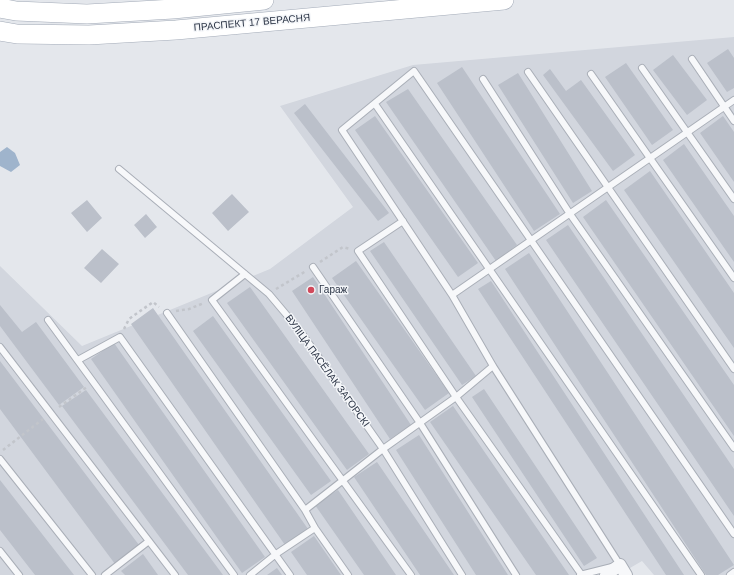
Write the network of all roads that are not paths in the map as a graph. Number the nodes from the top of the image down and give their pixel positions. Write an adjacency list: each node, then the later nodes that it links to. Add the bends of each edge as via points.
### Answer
1 (190, 0): 5 (lane)
2 (264, 0): 5 (main road)
3 (504, 0): 6 (main road, ПРАСПЕКТ 17 ВЕРАСНЯ, via 160,31 89,35 17,34)
4 (0, 8): 5 (main road, via 87,14)
5 (173, 9)
6 (0, 31)
7 (692, 59): 14 (lane)
8 (642, 68): 16 (lane)
9 (528, 72): 19 (lane)
10 (591, 74): 17 (lane)
11 (483, 79): 21 (lane)
12 (734, 100): 14 (lane)
13 (375, 104): 22 (lane, via 342,130); 23 (lane, via 414,71); 25 (lane)
14 (724, 107): 15 (lane); 16 (lane)
15 (734, 121)
16 (687, 133): 17 (lane); 20 (lane)
17 (650, 159): 19 (lane); 27 (lane)
18 (120, 168): 26 (lane, ВУЛІЦА ПАСЁЛАК ЗАГОРСКІ)
19 (608, 187): 21 (lane); 34 (lane)
20 (734, 199)
21 (570, 214): 23 (lane); 37 (lane)
22 (403, 221): 28 (lane); 35 (lane, via 358,251)
23 (532, 240): 25 (lane); 43 (lane)
24 (314, 267): 36 (lane)
25 (489, 270): 28 (lane); 62 (lane)
26 (246, 274): 38 (lane, ВУЛІЦА ПАСЁЛАК ЗАГОРСКІ, via 269,294 301,332); 40 (lane, via 212,300)
27 (734, 278)
28 (452, 295): 33 (lane)
29 (167, 313): 41 (lane)
30 (48, 320): 32 (lane)
31 (0, 347): 44 (lane)
32 (78, 360): 46 (lane, via 120,337); 53 (lane)
33 (493, 366): 35 (lane); 47 (lane)
34 (734, 369)
35 (456, 397): 36 (lane); 60 (lane)
36 (420, 423): 38 (lane); 59 (lane)
37 (734, 448)
38 (383, 449): 40 (lane); 58 (lane, ВУЛІЦА ПАСЁЛАК ЗАГОРСКІ)
39 (0, 459): 50 (lane)
40 (342, 480): 41 (lane); 57 (lane)
41 (305, 510): 42 (lane)
42 (315, 528): 46 (lane); 56 (lane)
43 (734, 534)
44 (149, 541): 51 (lane); 52 (lane)
45 (0, 551): 49 (lane)
46 (276, 554): 54 (lane); 55 (lane)
47 (623, 570): 60 (lane); 61 (street)
48 (734, 572): 63 (lane)
49 (19, 575)
50 (92, 575)
51 (105, 575)
52 (175, 575)
53 (234, 575)
54 (250, 575)
55 (290, 575)
56 (348, 575)
57 (411, 575)
58 (462, 575)
59 (516, 575)
60 (581, 575)
61 (606, 575)
62 (701, 575)
63 (730, 575)

